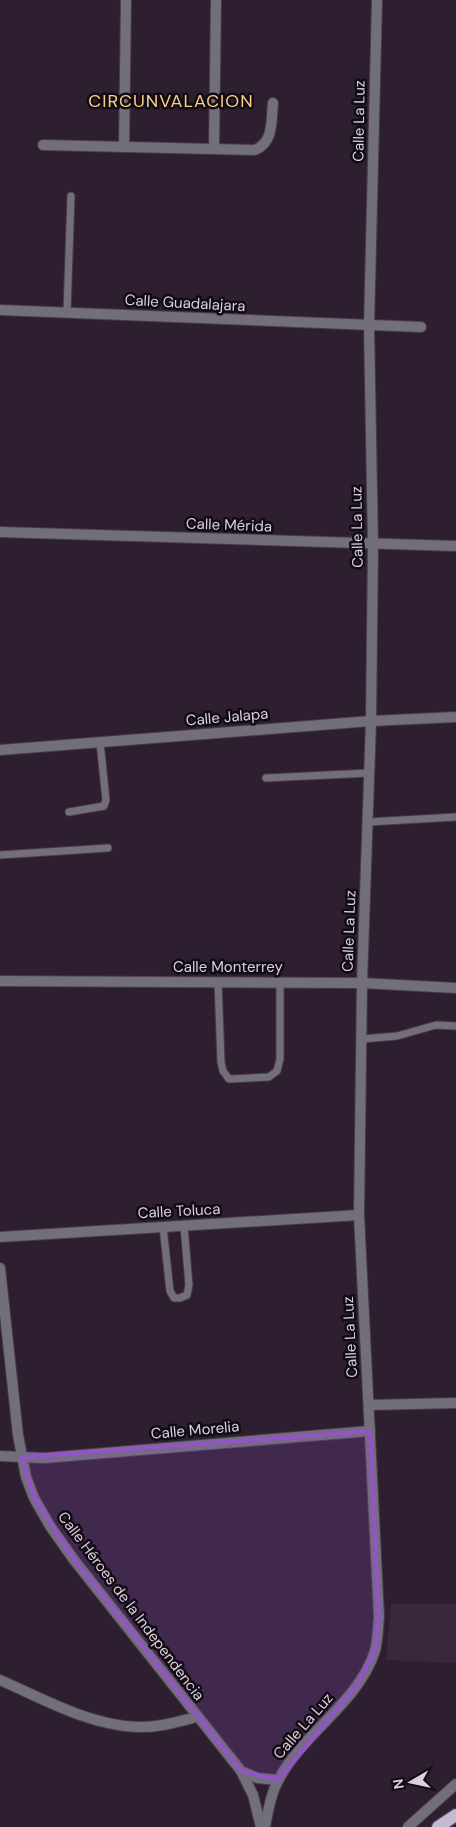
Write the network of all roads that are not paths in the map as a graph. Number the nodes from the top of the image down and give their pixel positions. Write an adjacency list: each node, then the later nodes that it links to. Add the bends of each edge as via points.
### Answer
1 (126, 0): 6 (street)
2 (216, 0): 7 (street)
3 (377, 0): 11 (street, Calle La Luz)
4 (273, 103): 7 (street, via 270,138 262,148 247,152)
5 (43, 145): 6 (street)
6 (124, 147): 7 (street)
7 (214, 149)
8 (71, 196): 10 (lane)
9 (0, 310): 10 (street, Calle Guadalajara)
10 (67, 312): 11 (street, Calle Guadalajara)
11 (369, 326): 12 (street, Calle Guadalajara); 14 (street, Calle La Luz)
12 (421, 327)
13 (0, 532): 14 (street, Calle Mérida)
14 (373, 545): 15 (street, Calle Mérida); 17 (street, Calle La Luz)
15 (456, 546)
16 (456, 717): 17 (street, Calle Jalapa)
17 (371, 721): 18 (street, Calle Jalapa); 20 (street, Calle La Luz)
18 (100, 742): 19 (street, Calle Jalapa); 22 (lane, via 104,806)
19 (0, 750)
20 (369, 772): 21 (lane); 24 (street, Calle La Luz)
21 (266, 778)
22 (69, 812)
23 (455, 817): 24 (lane)
24 (368, 822): 30 (street, Calle La Luz)
25 (108, 848): 26 (lane)
26 (0, 855)
27 (0, 981): 28 (street, Calle Monterrey)
28 (218, 982): 29 (street, Calle Monterrey); 29 (lane, via 221,1062 229,1079 269,1077 277,1071 280,1059)
29 (280, 983): 30 (street, Calle Monterrey)
30 (362, 983): 31 (street, Calle Monterrey); 33 (street, Calle La Luz)
31 (456, 988)
32 (456, 1026): 33 (lane, via 436,1026 397,1036)
33 (362, 1039): 34 (street, Calle La Luz)
34 (359, 1215): 35 (street, Calle Toluca); 40 (street, Calle La Luz)
35 (184, 1226): 36 (street, Calle Toluca); 36 (lane, via 189,1285 187,1294 180,1298 174,1298 170,1291)
36 (163, 1227): 37 (street, Calle Toluca)
37 (0, 1236)
38 (0, 1268): 43 (street, Calle Héroes de la Independencia)
39 (456, 1403): 40 (street)
40 (369, 1404): 41 (street, Calle La Luz)
41 (370, 1432): 43 (street, Calle Morelia, via 44,1458); 47 (street, Calle La Luz, via 379,1616 376,1648 357,1686 288,1764)
42 (0, 1456): 43 (street, Calle Morelia)
43 (22, 1457): 45 (street, Calle Héroes de la Independencia, via 34,1498 50,1526)
44 (0, 1680): 45 (street, via 80,1716 109,1723 137,1727 168,1725)
45 (197, 1717): 46 (street, Calle Héroes de la Independencia)
46 (240, 1772): 47 (street); 50 (street, Calle Héroes de la Independencia, via 253,1795)
47 (278, 1780): 51 (street, Calle La Luz)
48 (456, 1784): 52 (street)
49 (456, 1815): 53 (main road)
50 (261, 1827)
51 (265, 1827)
52 (408, 1827)
53 (438, 1827)

